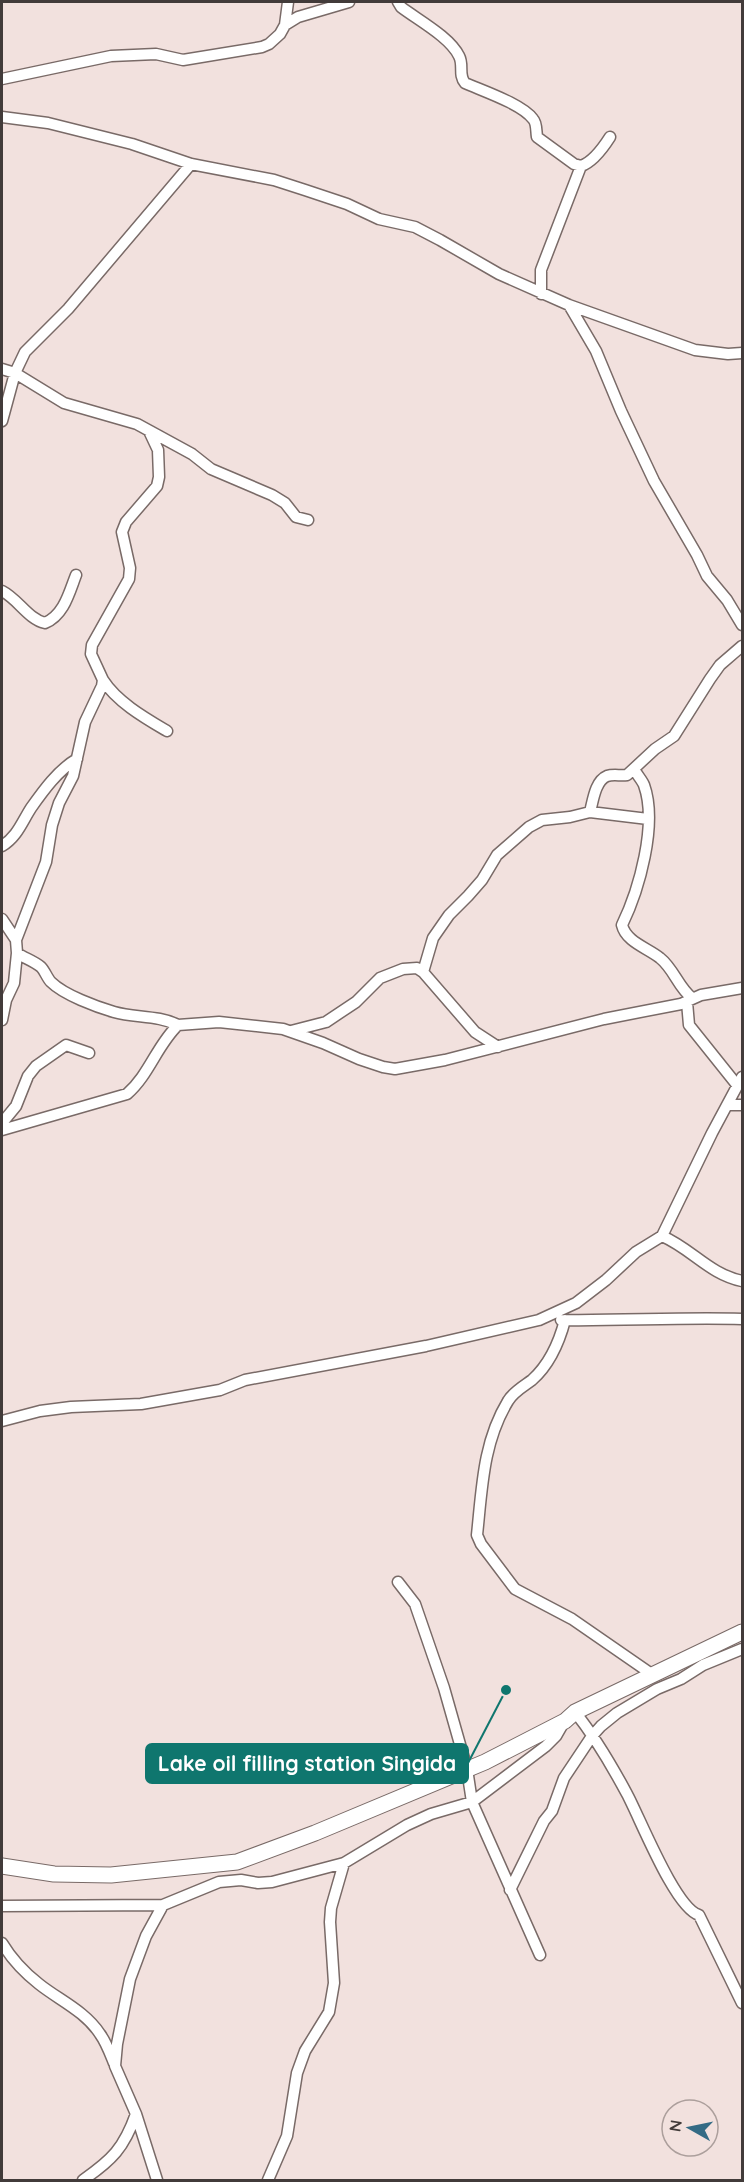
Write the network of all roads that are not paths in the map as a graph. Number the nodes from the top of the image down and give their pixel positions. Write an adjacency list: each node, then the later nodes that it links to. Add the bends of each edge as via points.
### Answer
1 (288, 2): 4 (street)
2 (349, 2): 4 (street, via 312,11)
3 (398, 2): 9 (street, via 451,43 459,56 465,83 504,99 531,116 537,137)
4 (285, 25): 5 (street, via 280,34 262,46 183,60 156,54 111,56)
5 (2, 79)
6 (2, 117): 8 (street, via 48,123)
7 (610, 137): 9 (street)
8 (191, 164): 10 (street, via 291,185 379,219 415,227); 14 (street, via 68,309 25,352)
9 (581, 166): 10 (street, via 541,270)
10 (541, 294): 11 (street)
11 (569, 305): 12 (street, via 695,350); 20 (street, via 596,351 654,481 707,576)
12 (742, 353)
13 (2, 369): 14 (street)
14 (15, 373): 15 (street); 16 (street, via 64,403 128,420)
15 (2, 422)
16 (150, 433): 17 (street, via 192,454 211,469 272,495 296,517); 22 (street, via 160,463 157,486 123,528 129,579 91,649)
17 (308, 520)
18 (76, 575): 19 (street, via 63,607 45,623)
19 (2, 591)
20 (742, 625)
21 (741, 651): 25 (street, via 720,665 674,736)
22 (103, 680): 23 (street, via 114,694); 24 (street, via 85,722)
23 (167, 731)
24 (76, 759): 28 (street, via 43,791 16,834); 30 (street, via 73,776 56,813 43,872)
25 (634, 769): 26 (street, via 627,775 611,775 602,780); 27 (street, via 644,787)
26 (590, 812): 27 (street); 32 (street, via 542,820 508,844 433,938)
27 (648, 819): 34 (street, via 642,871 622,926 627,936 666,963)
28 (2, 846)
29 (2, 919): 30 (street)
30 (16, 940): 31 (street)
31 (17, 952): 35 (street, via 14,983); 36 (street, via 42,968 52,983 98,1007)
32 (423, 972): 37 (street, via 412,968 380,978 333,1018); 38 (street, via 475,1032)
33 (742, 988): 34 (street)
34 (689, 1000): 38 (street); 40 (street, via 689,1024 697,1037)
35 (2, 1020)
36 (178, 1025): 37 (street, via 242,1023); 44 (street, via 128,1094)
37 (291, 1031): 38 (street, via 395,1069)
38 (498, 1047)
39 (89, 1053): 43 (street, via 66,1046 36,1066 23,1084 16,1106)
40 (740, 1081): 41 (street)
41 (728, 1105): 42 (street); 45 (street)
42 (742, 1106)
43 (2, 1123)
44 (2, 1130)
45 (662, 1236): 46 (street, via 709,1268); 48 (street, via 636,1252 576,1303)
46 (742, 1281)
47 (742, 1319): 49 (street)
48 (539, 1320): 49 (street); 50 (street, via 245,1380 220,1390 141,1404 40,1411)
49 (565, 1320): 54 (street, via 550,1359 508,1399 495,1426 482,1478 477,1535 514,1589 572,1618)
50 (2, 1421)
51 (398, 1582): 57 (street, via 415,1604)
52 (742, 1632): 54 (highway)
53 (742, 1649): 56 (street, via 657,1689 617,1713)
54 (654, 1675): 55 (highway)
55 (570, 1717): 56 (street); 57 (highway); 58 (street, via 546,1746)
56 (592, 1736): 61 (street, via 564,1779 552,1811); 66 (street, via 628,1796 678,1895 699,1915)
57 (467, 1769): 58 (street); 60 (highway, via 237,1862 111,1875 54,1874)
58 (472, 1802): 59 (street, via 407,1825); 61 (street)
59 (345, 1863): 62 (street, via 272,1882 219,1882); 71 (street, via 331,1908 334,1975 329,2012 305,2051 297,2073 287,2136)
60 (2, 1866)
61 (510, 1890): 65 (street)
62 (162, 1905): 63 (street); 67 (street, via 130,1979)
63 (2, 1906)
64 (2, 1943): 67 (street, via 40,1985 92,2024)
65 (540, 1954)
66 (742, 2003)
67 (116, 2066): 68 (street)
68 (136, 2114): 69 (street, via 107,2164); 70 (street)
69 (83, 2181)
70 (158, 2181)
71 (268, 2181)

